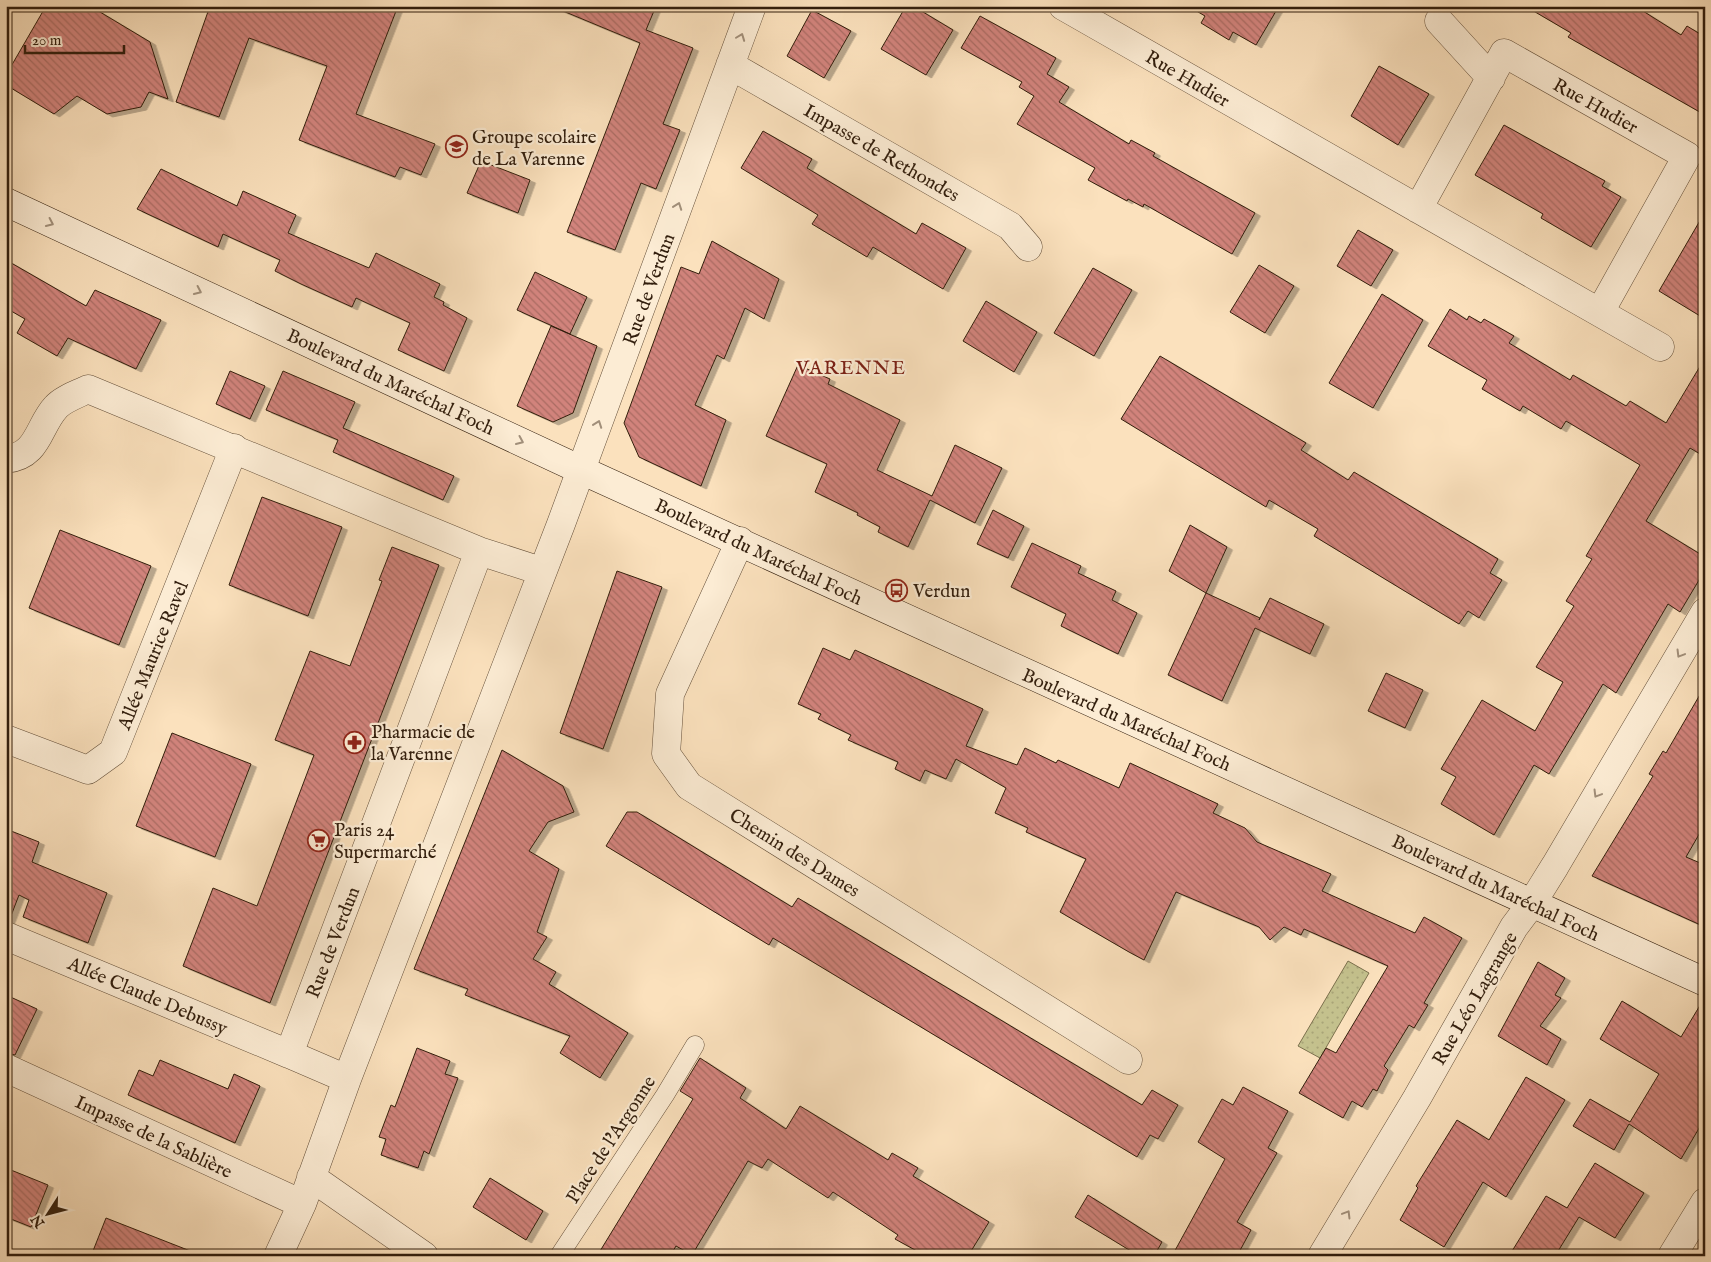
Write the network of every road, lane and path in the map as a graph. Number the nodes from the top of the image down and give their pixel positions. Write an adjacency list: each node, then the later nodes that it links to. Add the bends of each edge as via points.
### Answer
1 (752, 6): 4 (street, Rue de Verdun, one-way to 1)
2 (1063, 6): 8 (street, Rue Hudier)
3 (1439, 21): 5 (street)
4 (730, 65): 9 (street, Impasse de Rethondes, via 1010,226); 14 (street, Rue de Verdun, one-way to 4)
5 (1491, 78): 6 (street, Rue Hudier, via 1504,53); 8 (street, Rue Hudier)
6 (1696, 161): 10 (street, Rue Hudier)
7 (6, 202): 14 (street, Boulevard du Maréchal Foch, one-way to 14)
8 (1418, 209): 10 (street, Rue Hudier)
9 (1028, 247)
10 (1600, 312): 11 (street, Rue Hudier)
11 (1660, 347)
12 (234, 448): 13 (street, via 88,389 56,406 32,447 17,458); 16 (street); 19 (street, Allée Maurice Ravel, via 113,752 88,770)
13 (6, 459)
14 (581, 470): 15 (street, Boulevard du Maréchal Foch); 17 (street, Rue de Verdun)
15 (740, 541): 20 (street, Boulevard du Maréchal Foch); 25 (street, Chemin des Dames, via 670,694 666,754 689,786)
16 (479, 551): 17 (street); 24 (street, Rue de Verdun)
17 (541, 571): 27 (street, Rue de Verdun)
18 (1705, 612): 20 (street, Rue Léo Lagrange, one-way to 20)
19 (6, 739)
20 (1532, 903): 22 (street, Boulevard du Maréchal Foch); 34 (street, Rue Léo Lagrange, one-way to 20, via 1417,1098 1514,926)
21 (6, 936): 24 (street, Allée Claude Debussy)
22 (1705, 982)
23 (695, 1045): 33 (lane, Place de l’Argonne)
24 (289, 1054): 27 (street)
25 (1128, 1060)
26 (6, 1068): 30 (street, Impasse de la Sablière)
27 (347, 1079): 28 (street, Rue de Verdun)
28 (311, 1177): 30 (street, Rue de Verdun); 32 (street)
29 (1705, 1202): 35 (street)
30 (302, 1204): 31 (street, Rue de Verdun)
31 (278, 1256)
32 (424, 1256)
33 (559, 1256)
34 (1322, 1256)
35 (1672, 1256)

